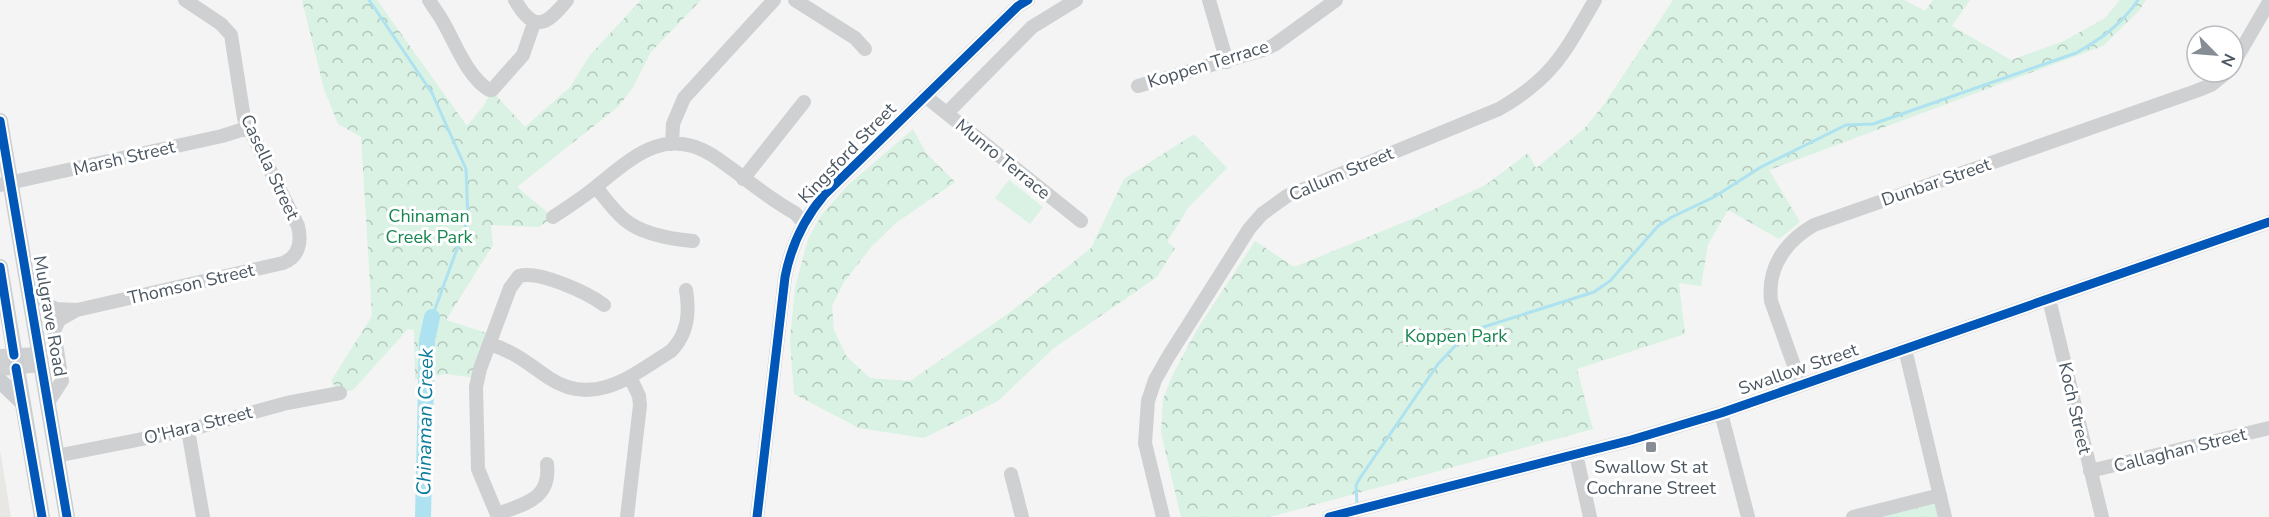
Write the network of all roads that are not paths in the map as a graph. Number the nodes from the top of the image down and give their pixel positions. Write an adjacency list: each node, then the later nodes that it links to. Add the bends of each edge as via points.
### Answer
1 (185, 0): 23 (street, Casella Street, via 231,35)
2 (429, 0): 13 (street, via 460,54 489,90 523,55)
3 (515, 0): 13 (street)
4 (567, 0): 13 (street, via 548,21)
5 (774, 0): 24 (street, via 684,98 674,124)
6 (795, 0): 15 (street, via 855,38)
7 (1028, 0): 19 (street, Kingsford Street)
8 (1076, 0): 21 (street, via 1032,27)
9 (1209, 0): 16 (street)
10 (1336, 0): 16 (street, Koppen Terrace, via 1274,45)
11 (1595, 0): 69 (street, Callum Street, via 1557,64 1515,100 1499,110 1287,196 1249,229 1168,357 1148,400 1145,443)
12 (2269, 2): 14 (street)
13 (534, 23)
14 (2245, 43)
15 (865, 49)
16 (1227, 62): 18 (street, Koppen Terrace)
17 (2213, 84): 48 (street, Dunbar Street, via 1802,232 1782,252 1770,290)
18 (1138, 86)
19 (925, 96): 21 (street, Munro Terrace); 31 (street, Kingsford Street, via 824,195)
20 (804, 102): 25 (street)
21 (947, 113): 29 (street, Munro Terrace)
22 (0, 121): 26 (main road, Mulgrave Road)
23 (247, 128): 26 (street, Marsh Street); 33 (street, Casella Street, via 298,226)
24 (672, 144): 25 (street, via 703,151); 27 (street, via 640,152)
25 (743, 178): 31 (street, via 754,193 779,212)
26 (5, 184): 36 (main road, Mulgrave Road)
27 (596, 188): 28 (street); 32 (street, via 638,229)
28 (553, 217)
29 (1081, 221)
30 (2269, 222): 37 (street, Swallow Street)
31 (804, 223): 67 (street, Kingsford Street, via 785,277)
32 (693, 241)
33 (298, 249): 39 (street, Thomson Street, via 283,263)
34 (0, 267): 40 (main road)
35 (686, 290): 46 (street, via 686,329 678,344)
36 (29, 297): 39 (street, Thomson Street, via 56,309); 44 (main road, Mulgrave Road)
37 (2049, 299): 43 (street, Swallow Street); 58 (street, Koch Street)
38 (604, 305): 42 (street, via 539,276 519,276 510,288)
39 (77, 310): 51 (street, Thomson Street, via 59,320 54,328 62,381)
40 (9, 320): 41 (main road); 45 (main road)
41 (0, 336)
42 (490, 344): 46 (street, via 512,352 552,380 574,389 598,390); 61 (street, via 476,387 476,454 480,479)
43 (1905, 349): 48 (street, Swallow Street); 60 (street)
44 (40, 359): 45 (street); 51 (main road, Mulgrave Road)
45 (8, 362): 50 (main road)
46 (630, 377): 66 (street, via 640,405)
47 (0, 381): 50 (main road)
48 (1801, 385): 52 (street, Swallow Street)
49 (340, 393): 54 (street, O'Hara Street)
50 (22, 402): 63 (main road)
51 (47, 404): 56 (main road, Mulgrave Road)
52 (1721, 413): 55 (street, Swallow Street); 71 (street)
53 (2269, 428): 58 (street, Callaghan Street)
54 (188, 430): 56 (street, O'Hara Street); 65 (street)
55 (1576, 454): 62 (street, Swallow Street); 70 (street)
56 (56, 456): 64 (main road, Mulgrave Road)
57 (547, 464): 61 (street, via 548,481 537,496)
58 (2090, 471): 74 (street, Koch Street)
59 (1011, 474): 68 (street)
60 (1940, 495): 72 (street); 73 (street)
61 (498, 515)
62 (1332, 516)
63 (42, 517)
64 (67, 517)
65 (203, 517)
66 (627, 517)
67 (757, 517)
68 (1022, 517)
69 (1163, 517)
70 (1590, 517)
71 (1748, 517)
72 (1853, 517)
73 (1945, 517)
74 (2102, 517)

